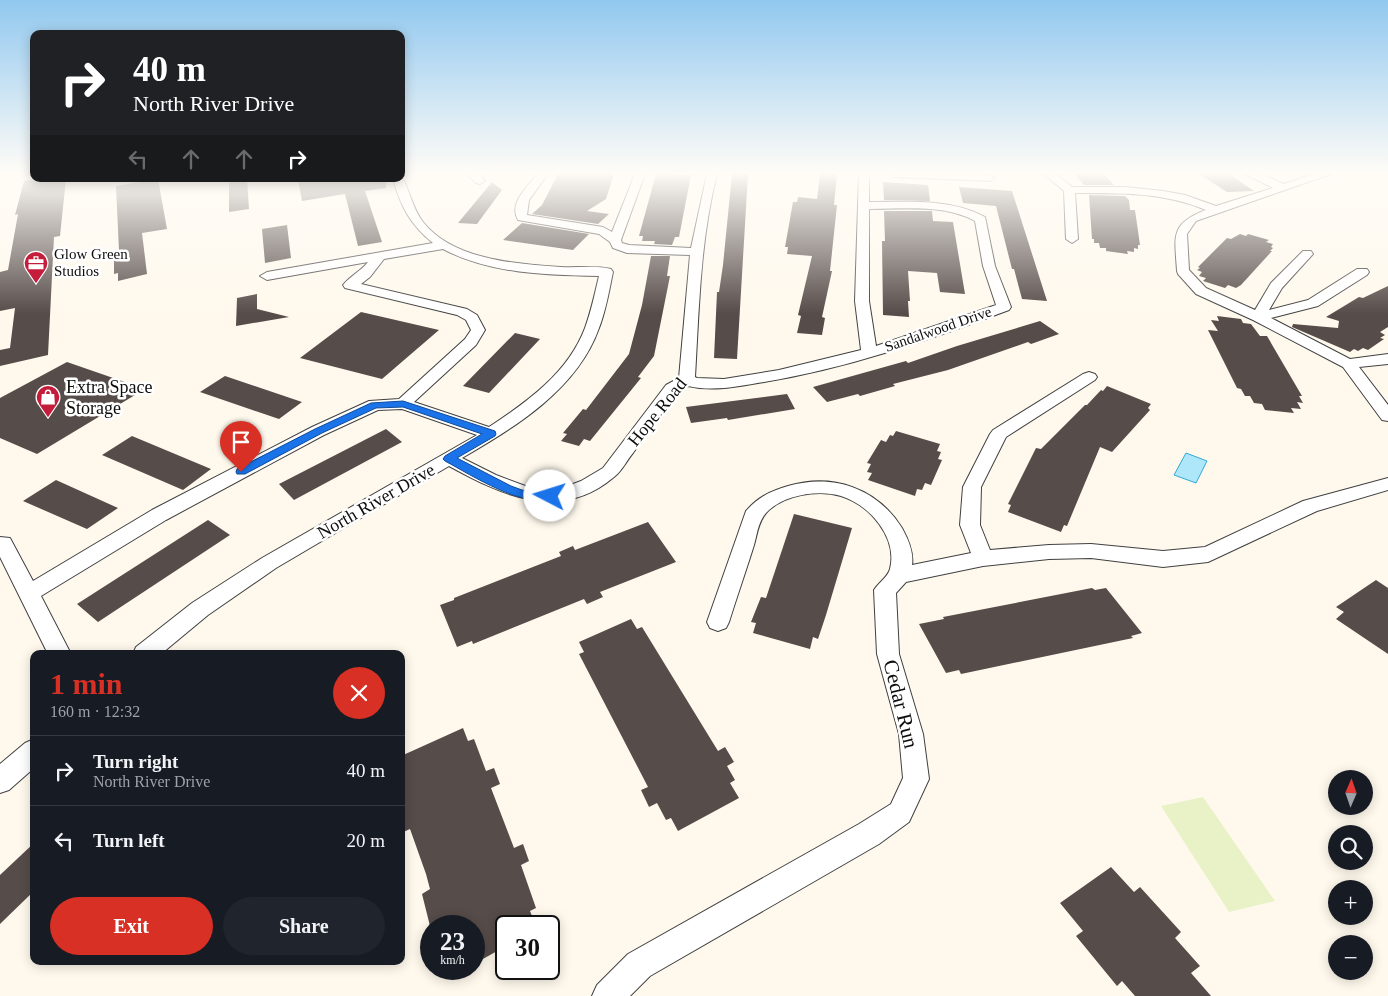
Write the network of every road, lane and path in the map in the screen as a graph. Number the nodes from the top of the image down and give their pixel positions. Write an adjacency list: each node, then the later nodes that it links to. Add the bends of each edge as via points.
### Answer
1 (416, 220): 11 (street)
2 (537, 220): 10 (street, via 603,231)
3 (622, 220): 10 (street)
4 (702, 220): 12 (street, Hope Road)
5 (863, 220): 18 (street, Sandalwood Drive, via 862,301)
6 (981, 220): 18 (street, Sandalwood Drive, via 989,266 1004,307 947,329)
7 (1071, 220): 9 (street)
8 (1191, 220): 17 (street, via 1181,234 1183,271 1201,291)
9 (1072, 239)
10 (615, 240): 12 (street, via 617,245 627,249)
11 (445, 245): 14 (street); 25 (street, North River Drive, via 482,259 517,267 606,272 592,329 571,366 524,412)
12 (697, 252): 22 (street, Hope Road)
13 (1307, 254): 17 (street, via 1276,286)
14 (380, 256): 16 (street); 23 (street, via 365,274 350,285 462,312 472,318 478,330 471,342)
15 (1362, 272): 17 (street, via 1314,303)
16 (267, 276)
17 (1258, 317): 20 (street)
18 (869, 352): 22 (street, Sandalwood Drive, via 776,376 710,385)
19 (1388, 359): 20 (street)
20 (1348, 364): 24 (street)
21 (1089, 377): 29 (street, via 1000,434 972,487 970,525)
22 (687, 380): 26 (street, Hope Road, via 672,388 609,472 580,490 550,496 521,494)
23 (403, 404): 25 (street); 31 (street, via 375,405 318,431 159,515)
24 (1388, 416)
25 (491, 434): 26 (street, North River Drive)
26 (449, 459): 34 (street, North River Drive, via 269,563 200,609)
27 (1388, 484): 29 (street, via 1310,506 1208,554 1163,559 1091,551)
28 (3, 542): 31 (street)
29 (982, 558): 30 (street)
30 (900, 575): 32 (street, via 902,548 889,523 871,504 848,491 824,487 792,491 767,502 753,516); 37 (street, Cedar Run, via 885,590 888,654 911,734 916,779 900,813 869,834 639,965)
31 (28, 593): 33 (street)
32 (718, 622)
33 (58, 650)
34 (149, 650)
35 (30, 755): 36 (street)
36 (0, 781)
37 (608, 996)

